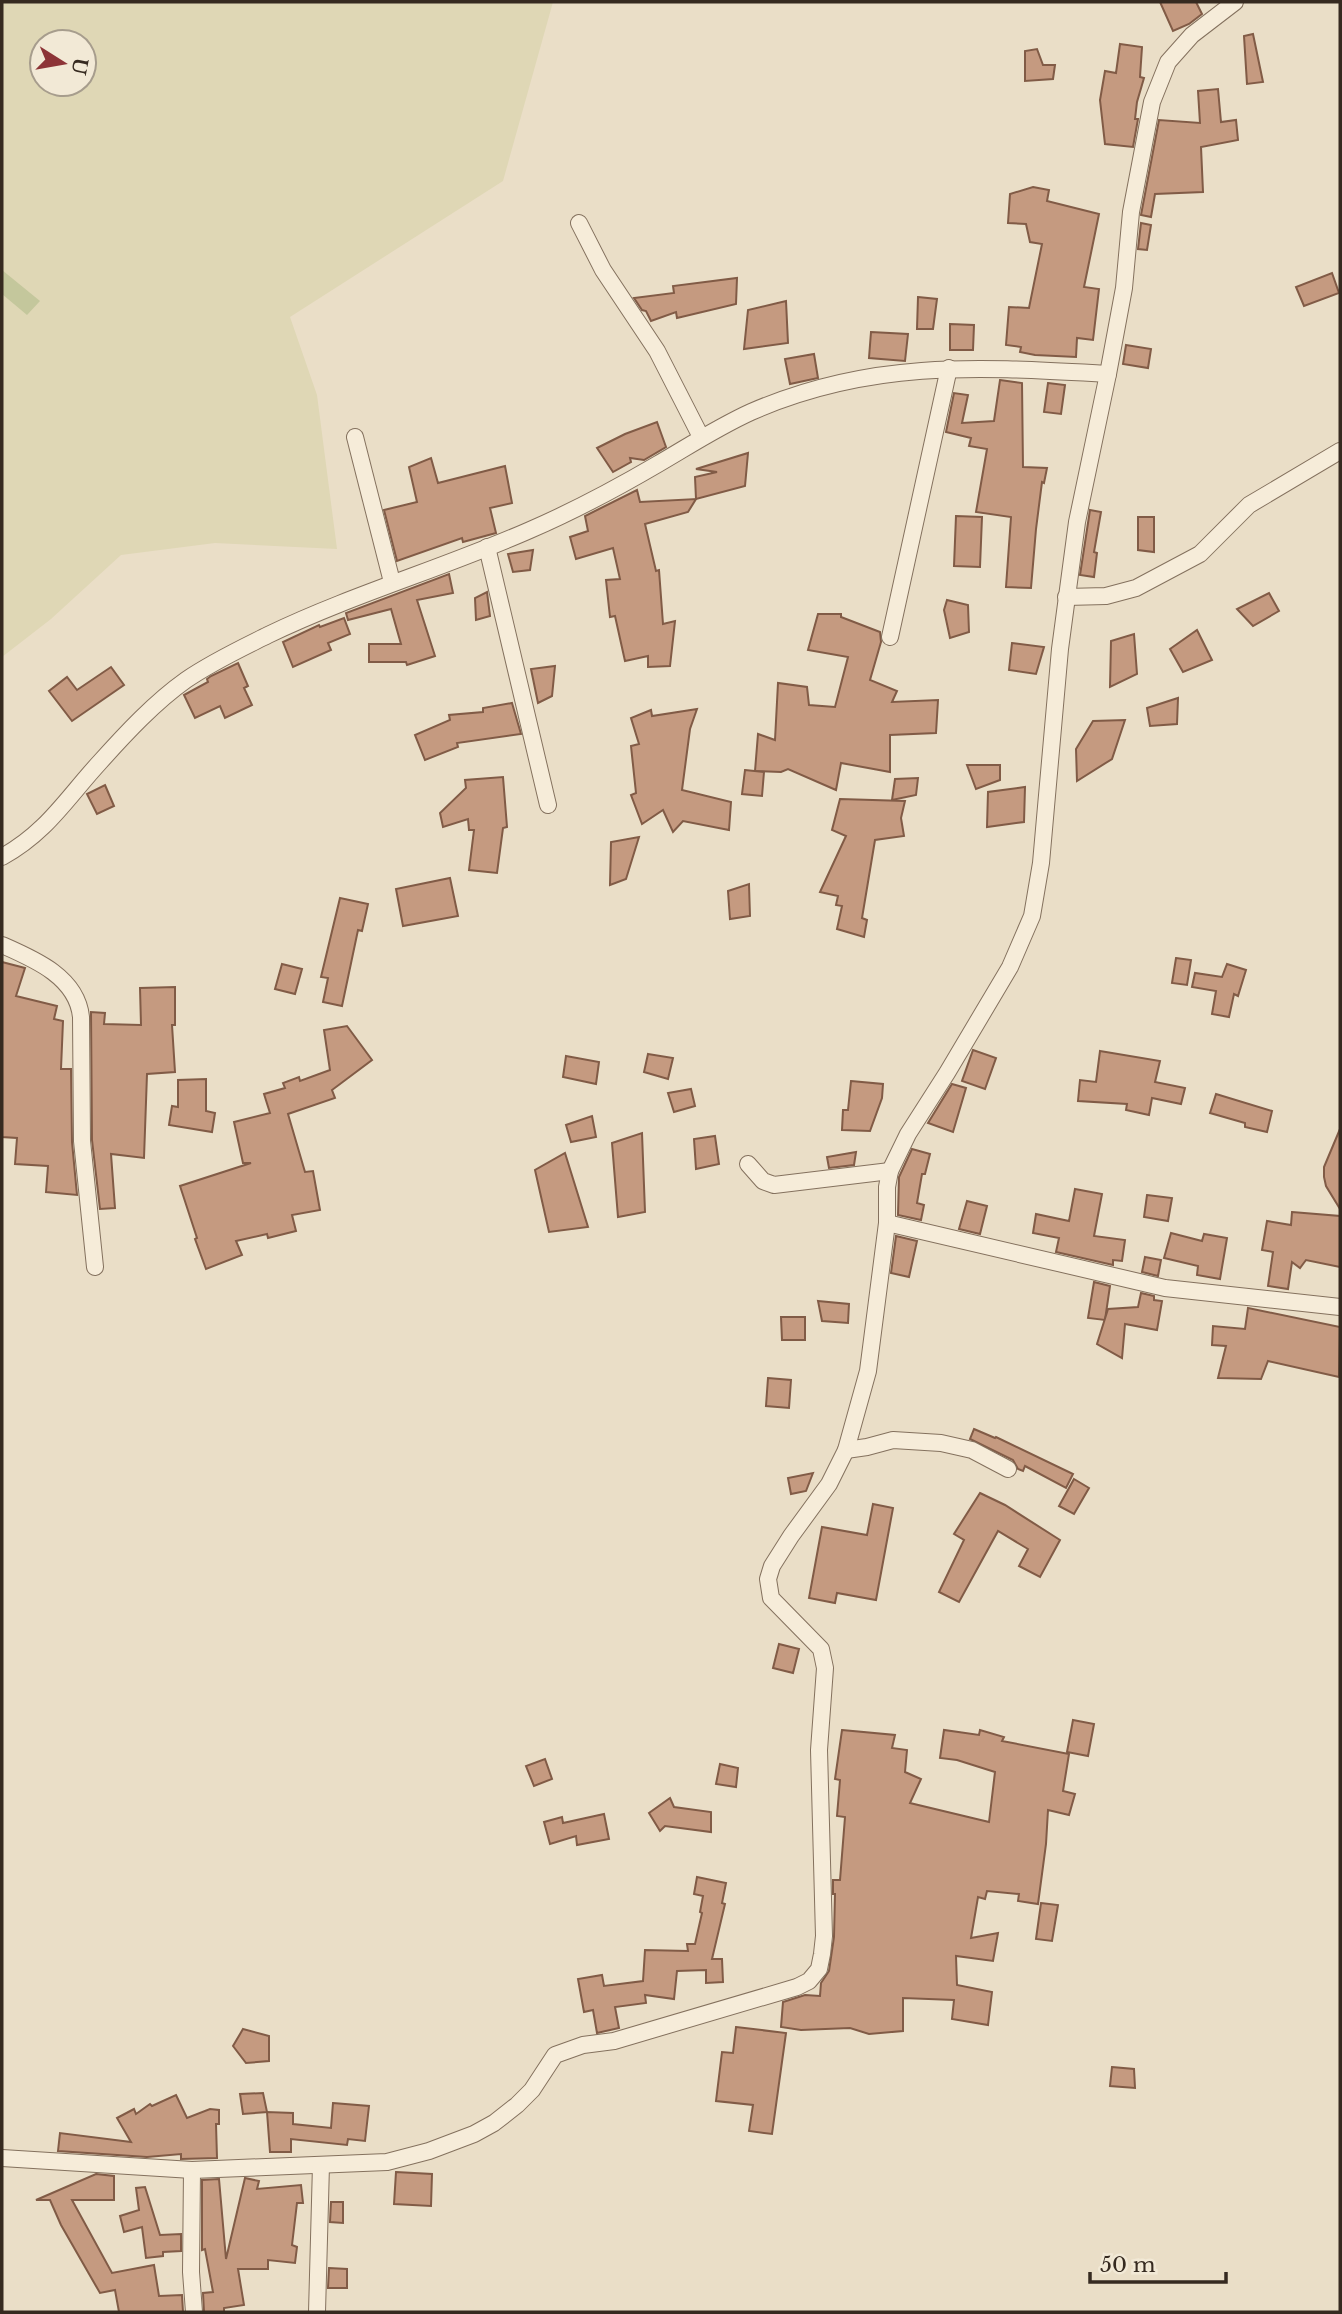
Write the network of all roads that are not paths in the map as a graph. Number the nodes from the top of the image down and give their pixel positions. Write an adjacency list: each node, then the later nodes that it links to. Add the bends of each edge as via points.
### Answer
1 (1235, 2): 4 (street, via 1192,35 1161,76 1131,212 1124,288)
2 (579, 223): 6 (street, via 603,270 657,351)
3 (949, 368): 4 (street); 6 (street, via 899,371 802,393); 11 (street)
4 (1108, 374): 10 (street)
5 (355, 437): 9 (street)
6 (701, 437): 8 (street, via 611,490)
7 (1340, 451): 10 (street, via 1249,505 1200,554 1136,588 1106,596)
8 (487, 547): 9 (street); 12 (street)
9 (392, 582): 13 (street, via 306,617 225,656 182,683 100,762 40,831)
10 (1066, 597): 16 (street, via 1032,916 1010,967)
11 (890, 637)
12 (548, 805)
13 (2, 857)
14 (2, 945): 18 (street, via 57,975 78,1000 82,1141)
15 (748, 1164): 16 (street, via 763,1181 774,1185)
16 (890, 1171): 17 (street)
17 (887, 1223): 19 (street, via 1165,1288); 20 (street, via 868,1371)
18 (95, 1267)
19 (1340, 1307)
20 (846, 1450): 21 (street, via 893,1440 942,1443 972,1450); 23 (street, via 768,1579 771,1598 821,1648 825,1668 819,1751 824,1936 819,1969 797,1987 614,2042 561,2052 517,2105 494,2123 450,2144 387,2162)
21 (1008, 1469)
22 (2, 2158): 24 (street)
23 (321, 2165): 24 (street); 26 (street)
24 (192, 2170): 25 (street)
25 (194, 2312)
26 (317, 2312)

